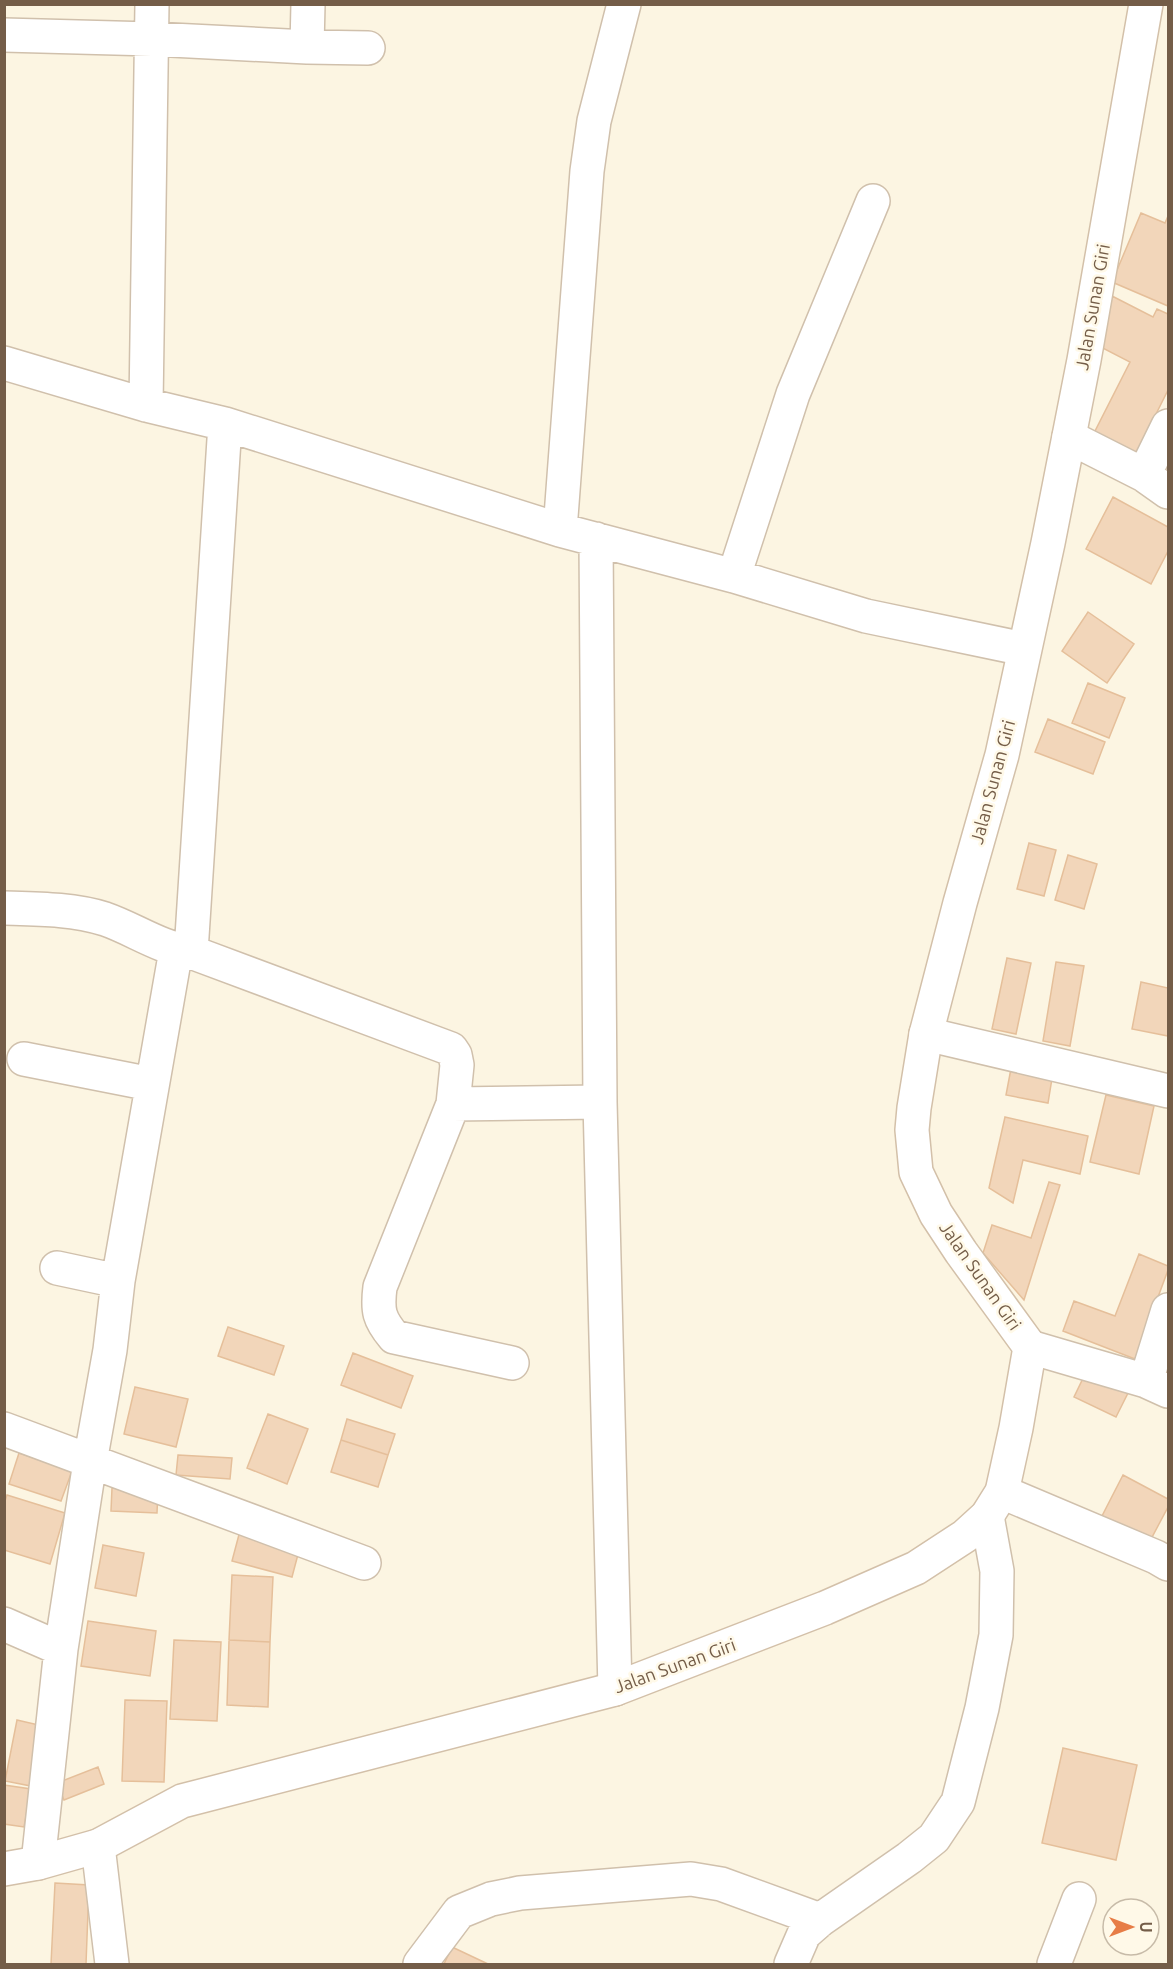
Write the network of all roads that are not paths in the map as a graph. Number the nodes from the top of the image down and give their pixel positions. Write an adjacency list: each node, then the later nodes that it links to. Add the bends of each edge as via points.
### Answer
1 (152, 4): 6 (street)
2 (308, 4): 7 (street)
3 (624, 4): 16 (street, via 594,121 587,171)
4 (1146, 4): 14 (street, Jalan Sunan Giri)
5 (4, 35): 6 (street)
6 (152, 39): 7 (street); 11 (street)
7 (307, 47): 8 (street)
8 (368, 48)
9 (873, 201): 18 (street, via 793,394)
10 (4, 363): 11 (street)
11 (146, 405): 12 (street)
12 (225, 424): 16 (street); 21 (street)
13 (1168, 426): 15 (street)
14 (1069, 437): 15 (street); 19 (street, Jalan Sunan Giri)
15 (1156, 483)
16 (560, 530): 17 (street)
17 (596, 539): 18 (street); 26 (street)
18 (734, 576): 19 (street, via 866,616)
19 (1024, 649): 22 (street, Jalan Sunan Giri, via 1002,755)
20 (4, 908): 21 (street, via 81,913)
21 (184, 951): 24 (street); 27 (street, via 451,1049 457,1065)
22 (926, 1034): 25 (street); 31 (street, Jalan Sunan Giri, via 912,1130 916,1172 936,1214)
23 (24, 1059): 24 (street)
24 (151, 1084): 29 (street)
25 (1168, 1091)
26 (600, 1102): 27 (street); 41 (street)
27 (453, 1104): 32 (street, via 380,1287 380,1317 394,1337)
28 (57, 1268): 29 (street)
29 (118, 1281): 35 (street)
30 (1168, 1310): 33 (street)
31 (1030, 1347): 33 (street); 36 (street, Jalan Sunan Giri, via 1016,1428)
32 (512, 1363)
33 (1157, 1386)
34 (4, 1429): 35 (street)
35 (90, 1462): 37 (street); 40 (street)
36 (994, 1504): 38 (street); 41 (street, Jalan Sunan Giri, via 965,1536 916,1568 825,1608); 46 (street, via 996,1635 958,1802 934,1838)
37 (364, 1563)
38 (1168, 1564)
39 (4, 1624): 40 (street)
40 (61, 1649): 43 (street)
41 (615, 1689): 42 (street, Jalan Sunan Giri, via 182,1801)
42 (98, 1846): 43 (street, Jalan Sunan Giri); 47 (street)
43 (38, 1863): 44 (street, Jalan Sunan Giri)
44 (4, 1869)
45 (1079, 1899): 50 (street)
46 (820, 1920): 48 (street, via 721,1884 691,1879 520,1893 459,1912); 49 (street, via 804,1934)
47 (112, 1965)
48 (420, 1965)
49 (790, 1965)
50 (1054, 1965)

